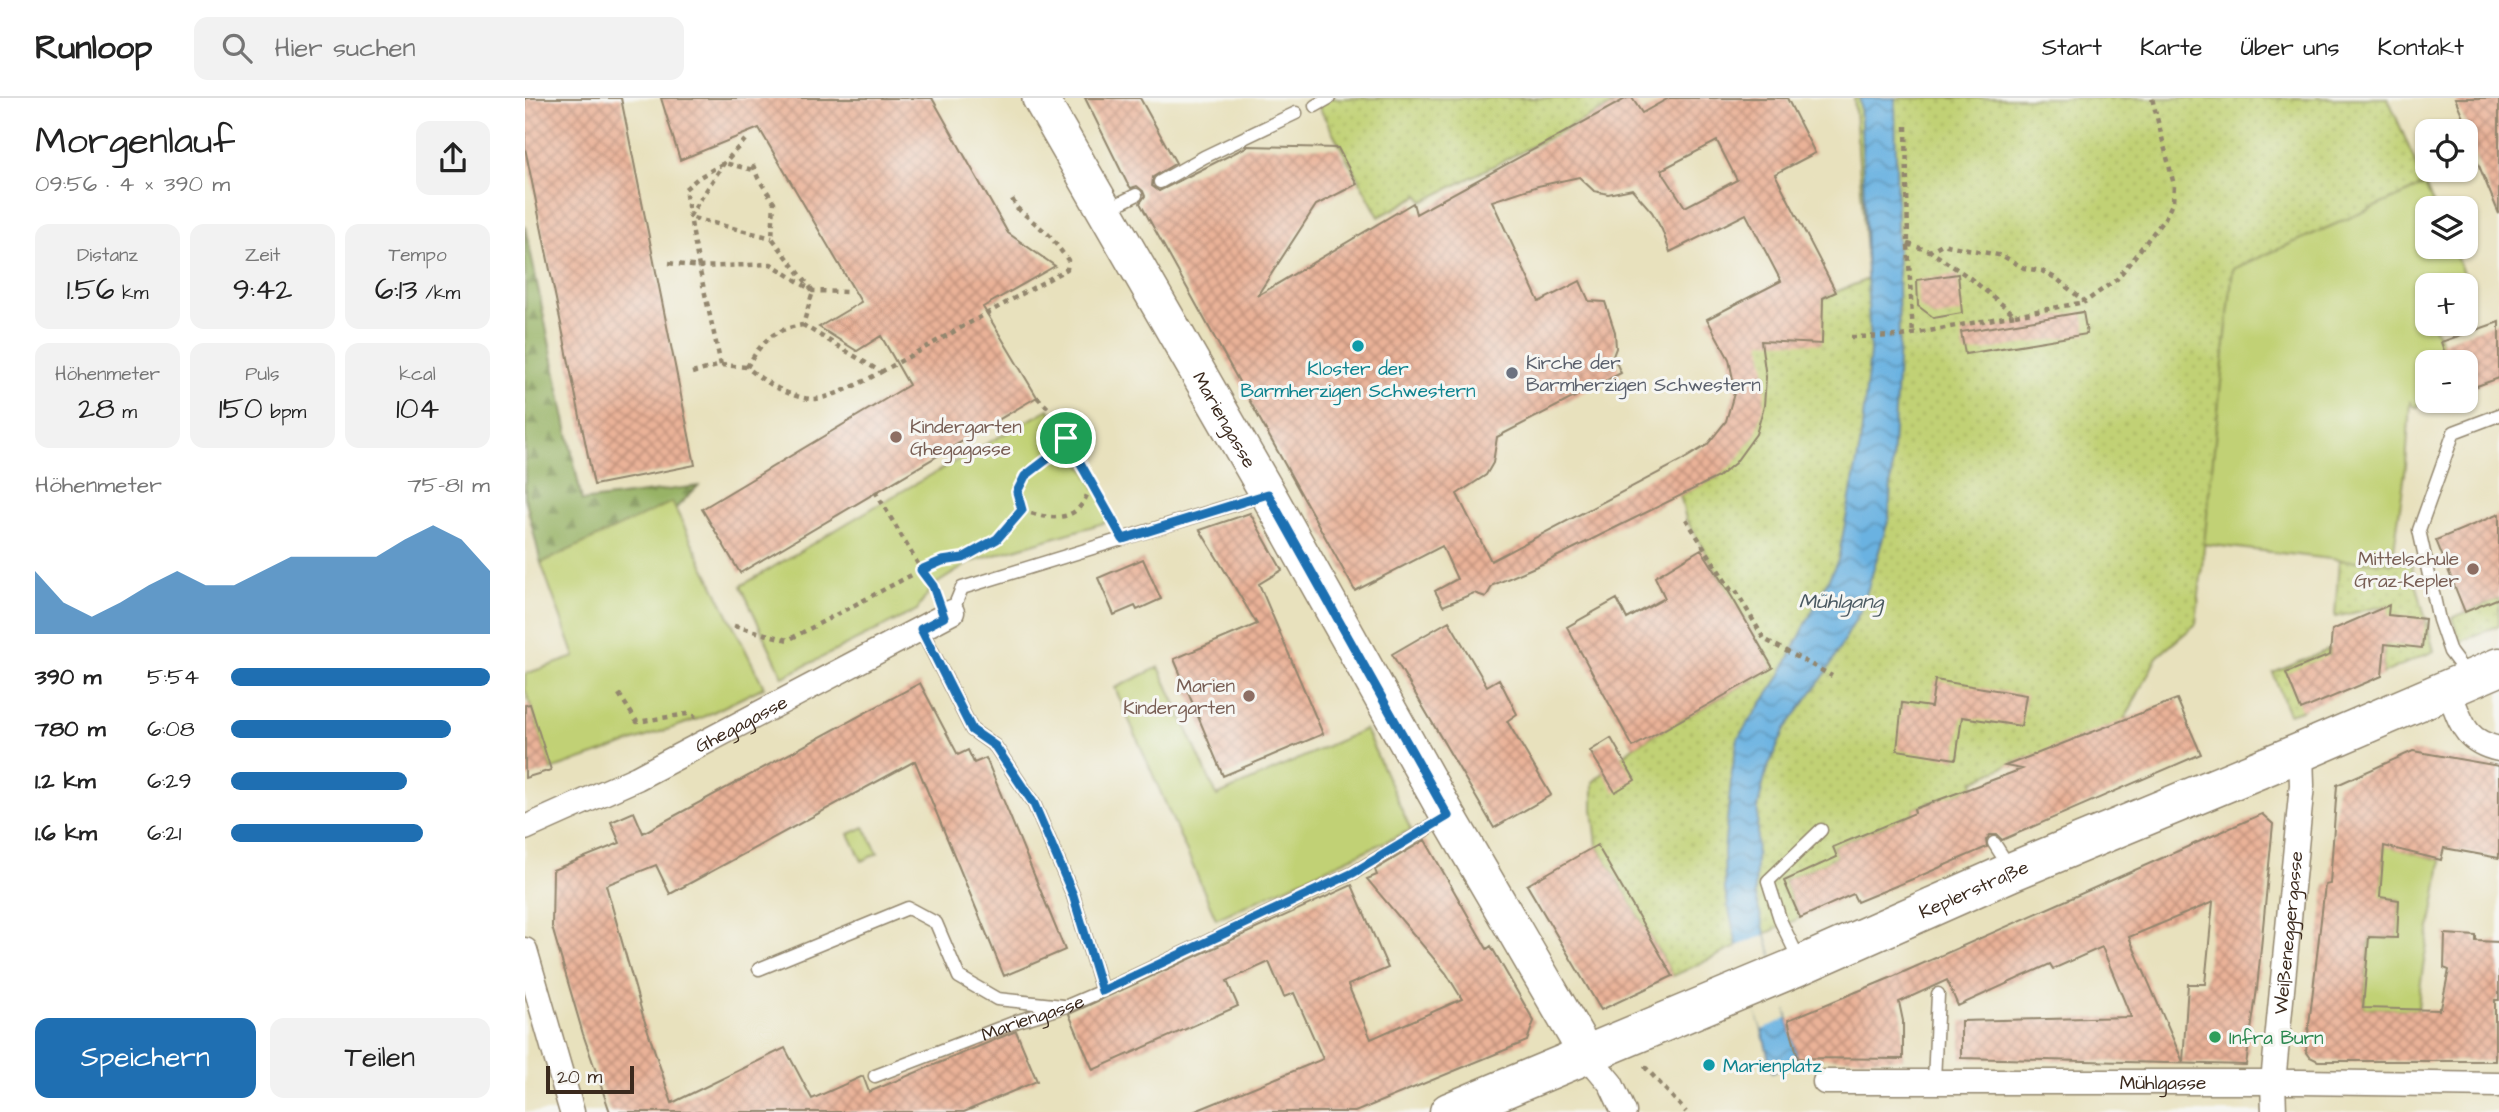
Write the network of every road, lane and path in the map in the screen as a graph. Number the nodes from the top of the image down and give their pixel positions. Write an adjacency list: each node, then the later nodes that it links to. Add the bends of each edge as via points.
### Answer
1 (1040, 98): 12 (street, Mariengasse)
2 (1329, 98): 4 (lane)
3 (2152, 98): 21 (path, via 2174,185 2173,202 2117,279)
4 (1315, 106)
5 (1296, 113): 9 (lane)
6 (1906, 127): 15 (path)
7 (744, 140): 8 (path)
8 (724, 163): 13 (path); 13 (path, via 685,189); 14 (path, via 754,168 775,202)
9 (1160, 183)
10 (1136, 195): 12 (lane)
11 (1011, 197): 28 (path, via 1017,208 1049,235 1068,260 1067,269)
12 (1105, 211): 35 (street, Mariengasse)
13 (689, 217): 14 (path); 18 (path)
14 (772, 237): 19 (path)
15 (1908, 244): 16 (path); 24 (path)
16 (1930, 251): 21 (path, via 1946,243 2003,256 2057,279); 22 (path)
17 (669, 263): 18 (path)
18 (699, 267): 19 (path, via 771,264); 26 (path)
19 (813, 291): 20 (path); 23 (path)
20 (848, 292)
21 (2085, 302): 22 (path)
22 (2015, 316): 24 (path)
23 (803, 325): 27 (path, via 770,336); 28 (path)
24 (1913, 335): 25 (path)
25 (1851, 337)
26 (721, 365): 27 (path); 29 (path)
27 (747, 367): 28 (path, via 777,388 812,400 851,388)
28 (881, 372)
29 (692, 373)
30 (1037, 397): 32 (path)
31 (2499, 415): 44 (lane, via 2453,432 2419,530 2449,652)
32 (1066, 438): 33 (path); 36 (path, via 1054,454 1025,476 1017,492)
33 (1092, 483): 36 (path, via 1081,506 1063,517 1041,518); 38 (path)
34 (875, 491): 39 (path)
35 (1268, 494): 38 (lane); 49 (street, Mariengasse)
36 (1022, 510): 39 (path, via 997,539 963,558)
37 (1686, 519): 43 (path, via 1764,639)
38 (1123, 539): 40 (lane, via 962,588)
39 (921, 570): 40 (path); 41 (path, via 788,640)
40 (948, 615): 42 (street, Ghegagasse)
41 (734, 626)
42 (921, 629): 50 (street, Ghegagasse, via 637,778); 55 (lane, via 972,730 995,746 1034,804 1073,895)
43 (1832, 677)
44 (2472, 678): 47 (street, via 2467,733 2480,745); 48 (main road, Keplerstraße)
45 (619, 694): 46 (path, via 637,722 687,715)
46 (701, 718)
47 (2499, 749)
48 (2301, 752): 54 (main road, Keplerstraße, via 2003,857); 63 (street, Weißeneggergasse, via 2302,785)
49 (1448, 816): 55 (lane, Mariengasse, via 1353,873); 58 (street, Mariengasse)
50 (525, 828)
51 (1821, 830): 54 (lane, via 1768,881)
52 (525, 950): 65 (street)
53 (759, 969): 57 (lane, via 908,908 936,923 959,977 997,999)
54 (1789, 970): 58 (main road, Keplerstraße)
55 (1102, 991): 57 (lane, Mariengasse)
56 (1938, 994): 61 (lane)
57 (1067, 1006): 60 (lane, Mariengasse)
58 (1587, 1055): 66 (main road, Keplerstraße); 67 (street, via 1611,1084)
59 (1646, 1068): 68 (path)
60 (875, 1076)
61 (1934, 1081): 62 (street, Mühlgasse); 63 (street, Mühlgasse)
62 (1825, 1082)
63 (2273, 1082): 64 (street, Mühlgasse); 69 (street, Weißeneggergasse)
64 (2499, 1085)
65 (572, 1112)
66 (1448, 1112)
67 (1624, 1112)
68 (1686, 1112)
69 (2274, 1112)

